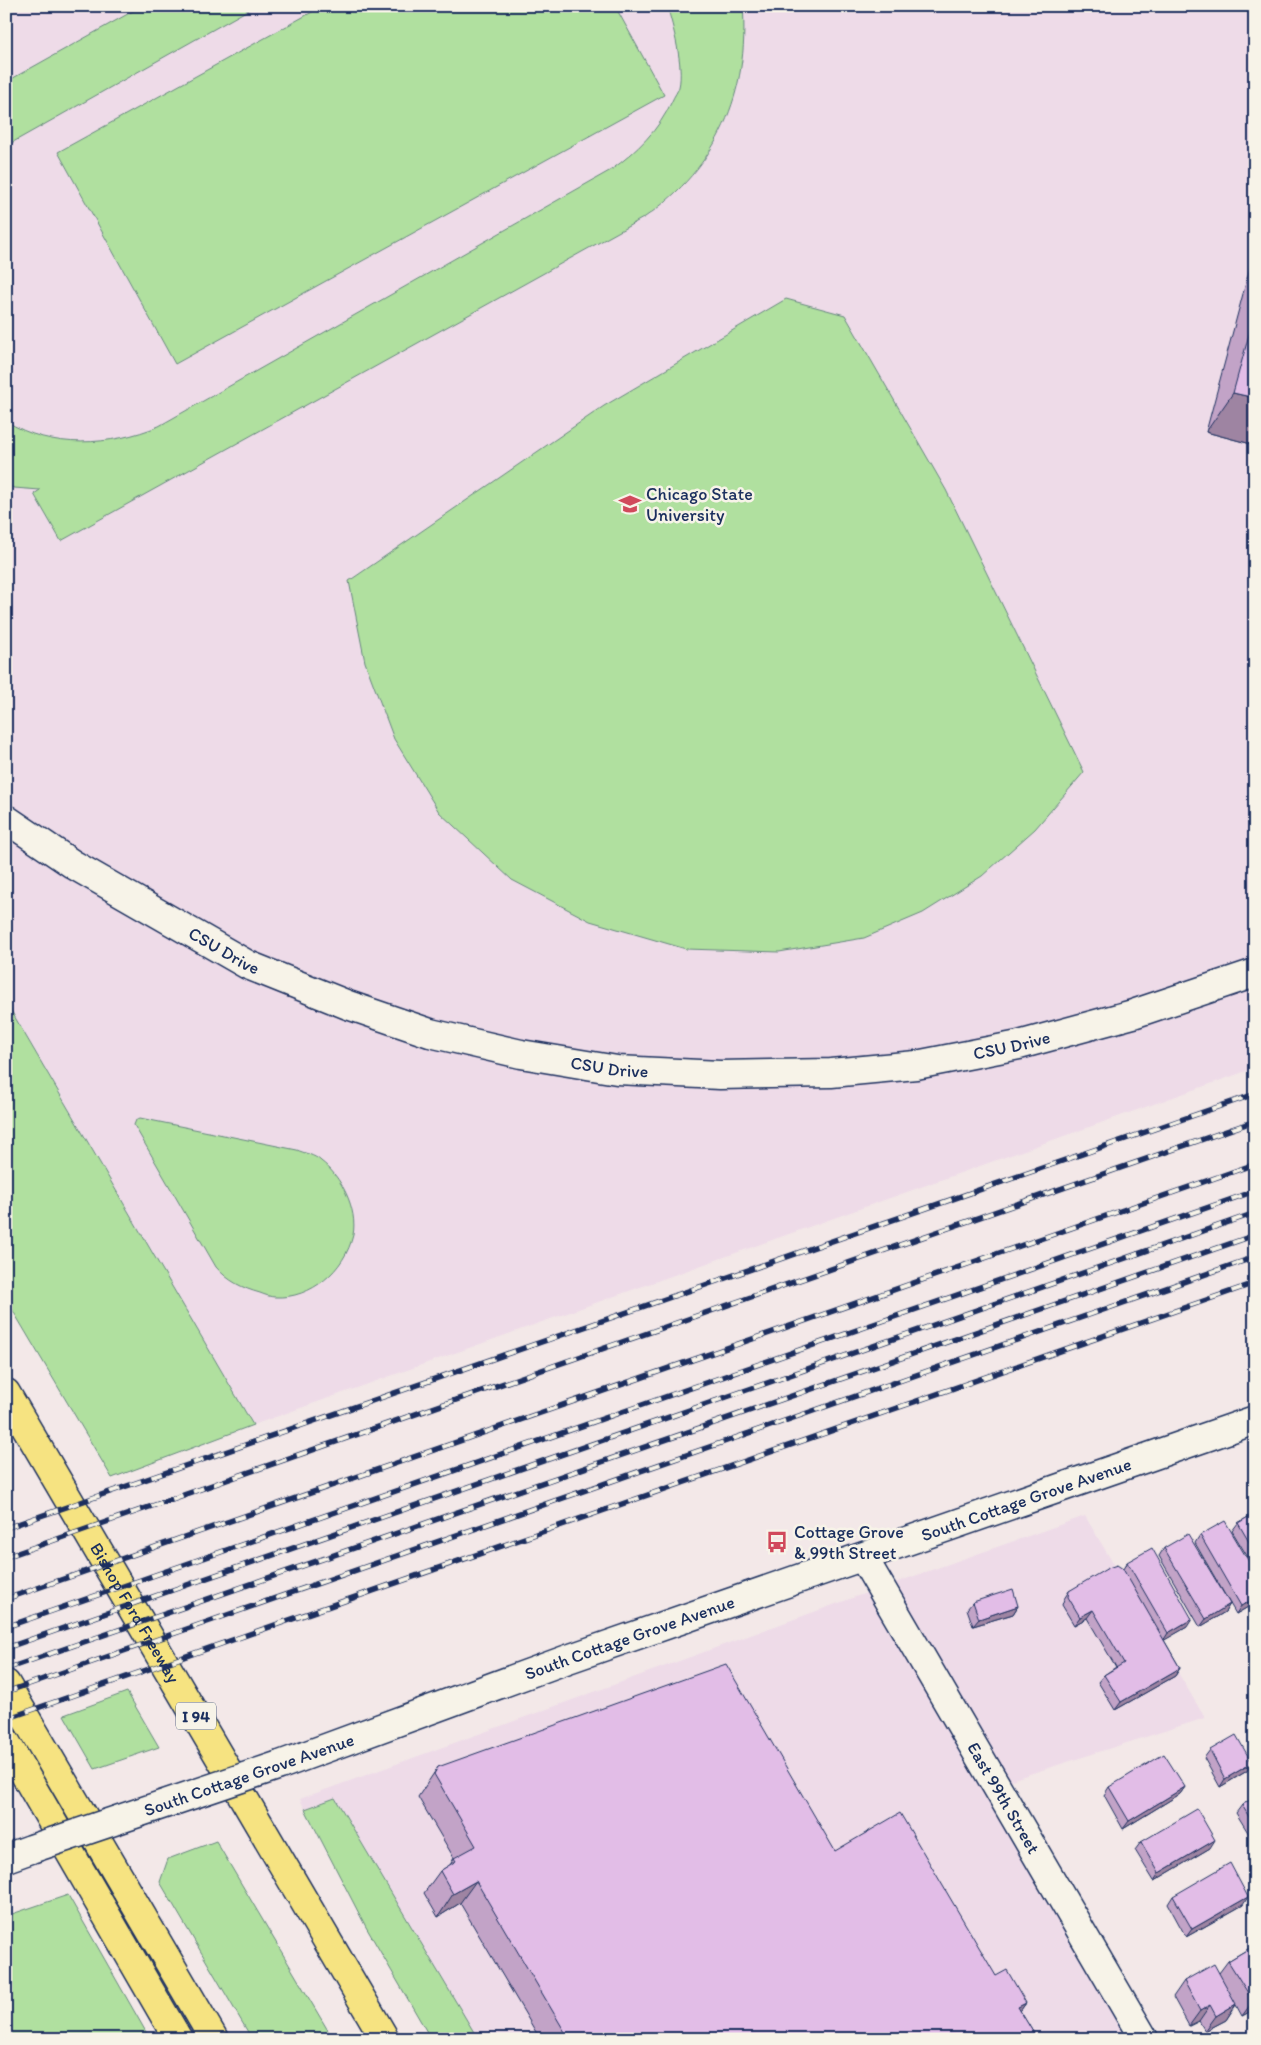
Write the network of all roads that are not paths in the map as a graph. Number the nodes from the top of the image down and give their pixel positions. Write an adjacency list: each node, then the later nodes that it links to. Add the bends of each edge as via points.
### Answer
1 (6, 819): 2 (street, CSU Drive, via 74,865 248,964 430,1033 521,1054 617,1070 720,1076 831,1073 916,1065 1018,1045 1123,1017)
2 (1255, 973)
3 (6, 1393): 11 (highway, Bishop Ford Freeway / I 94)
4 (1255, 1420): 5 (street, South Cottage Grove Avenue)
5 (863, 1557): 8 (street, South Cottage Grove Avenue, bridge, via 280,1765); 12 (street, East 99th Street)
6 (6, 1684): 10 (highway)
7 (6, 1742): 9 (highway)
8 (19, 1854)
9 (178, 2039)
10 (214, 2039)
11 (385, 2039)
12 (1144, 2039)

